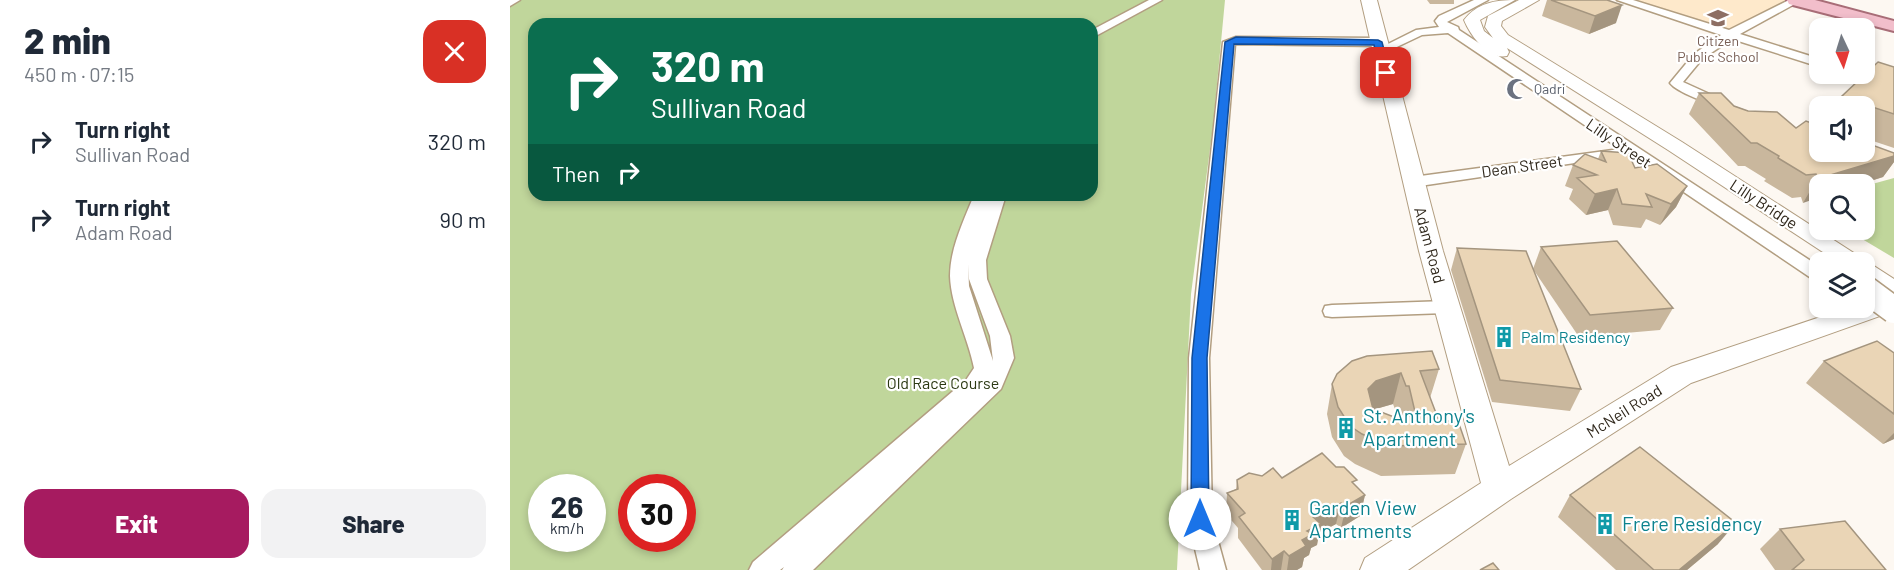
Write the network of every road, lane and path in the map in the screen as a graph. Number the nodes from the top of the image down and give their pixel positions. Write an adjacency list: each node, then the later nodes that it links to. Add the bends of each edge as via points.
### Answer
1 (515, 0): 10 (street)
2 (1157, 0): 12 (street)
3 (1369, 0): 20 (main road, Adam Road)
4 (1483, 0): 15 (street, via 1443,18 1441,21)
5 (1507, 0): 14 (main road, via 1474,16)
6 (1531, 0): 25 (main road, via 1492,23 1502,38)
7 (1622, 0): 17 (street)
8 (1796, 0): 11 (main road); 17 (street)
9 (1810, 0): 11 (main road)
10 (510, 3)
11 (1861, 15): 13 (main road)
12 (1130, 16): 16 (street); 19 (street)
13 (1894, 24)
14 (1473, 28): 15 (street); 25 (main road, via 1496,49)
15 (1448, 29): 18 (street); 26 (street, Lilly Street)
16 (1098, 32)
17 (1730, 36): 21 (street); 24 (street, via 1693,61 1676,82)
18 (1406, 37): 20 (street); 20 (street)
19 (1098, 38)
20 (1378, 42): 27 (main road, Adam Road); 41 (street, via 1229,42 1200,358 1200,519)
21 (1809, 60)
22 (1875, 80): 23 (street)
23 (1894, 86)
24 (1732, 106)
25 (1666, 149): 30 (main road, Lilly Bridge); 31 (main road, Lilly Bridge)
26 (1631, 152): 27 (street, Dean Street); 32 (street, Lilly Street)
27 (1413, 182): 36 (main road, Adam Road)
28 (980, 201): 39 (street, via 963,251 959,284 984,368 972,386)
29 (996, 201): 40 (street, via 977,260 978,279 1000,336 1004,358 994,383)
30 (1814, 252)
31 (1837, 252)
32 (1809, 269)
33 (1875, 278): 34 (main road)
34 (1894, 291)
35 (1877, 303): 38 (main road, McNeil Road, via 1681,375)
36 (1446, 307): 37 (street); 38 (main road, Adam Road)
37 (1332, 311)
38 (1498, 489): 42 (main road, McNeil Road)
39 (762, 570)
40 (795, 570)
41 (1212, 570)
42 (1378, 570)

